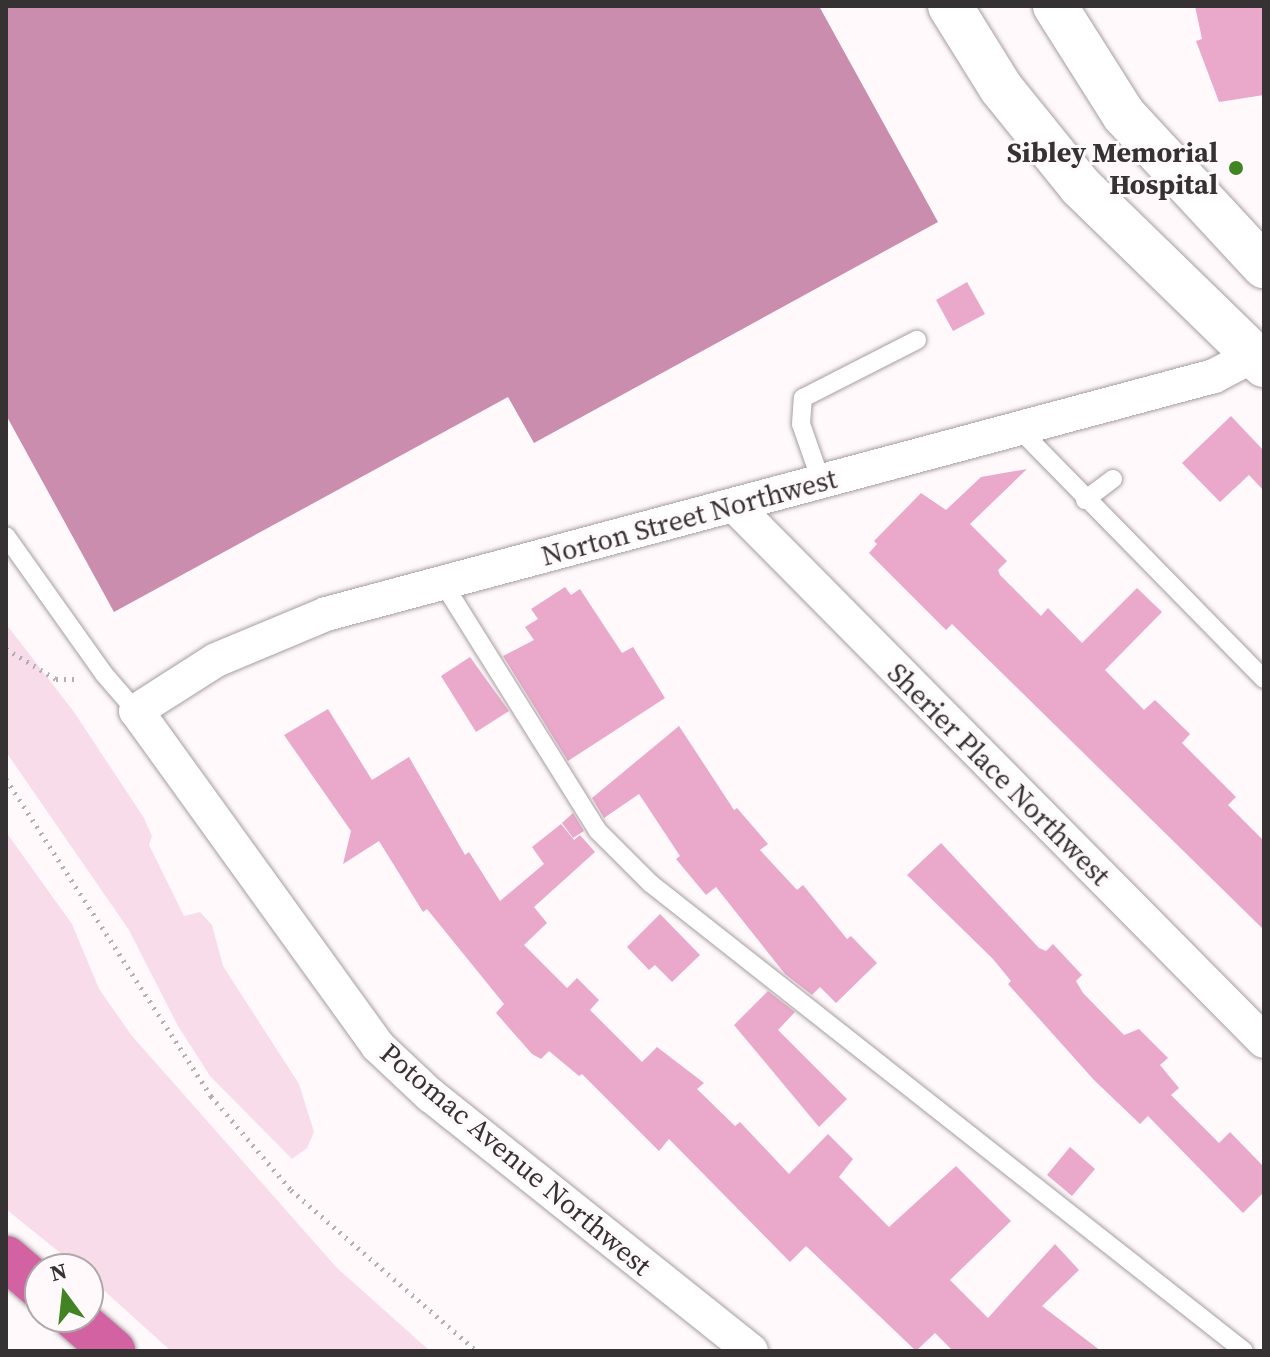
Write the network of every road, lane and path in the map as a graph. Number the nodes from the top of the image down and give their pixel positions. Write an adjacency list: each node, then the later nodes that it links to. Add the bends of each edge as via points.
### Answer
1 (950, 6): 5 (main road, via 1001,88 1080,186)
2 (1055, 6): 3 (main road, via 1124,115)
3 (1264, 266)
4 (917, 340): 8 (lane, via 803,398 801,424)
5 (1261, 357): 6 (street, Norton Street Northwest, via 1214,376)
6 (1019, 429): 8 (street, Norton Street Northwest); 9 (lane)
7 (1113, 479): 9 (lane)
8 (821, 481): 10 (street, Norton Street Northwest)
9 (1085, 500): 15 (lane, via 1160,562)
10 (735, 506): 12 (street, Norton Street Northwest); 18 (street, Sherier Place Northwest)
11 (6, 536): 16 (lane)
12 (443, 583): 16 (street, Norton Street Northwest, via 280,631 203,668); 25 (lane, via 598,831 650,883)
13 (6, 649): 14 (path, via 56,679)
14 (87, 679)
15 (1264, 679)
16 (136, 711): 24 (street, Potomac Avenue Northwest, via 378,1046 431,1096)
17 (6, 779): 23 (path, via 211,1096 291,1190)
18 (1264, 1041)
19 (6, 1258): 20 (highway)
20 (24, 1273)
21 (92, 1333): 22 (highway)
22 (113, 1351)
23 (477, 1351)
24 (751, 1351)
25 (1244, 1351)

